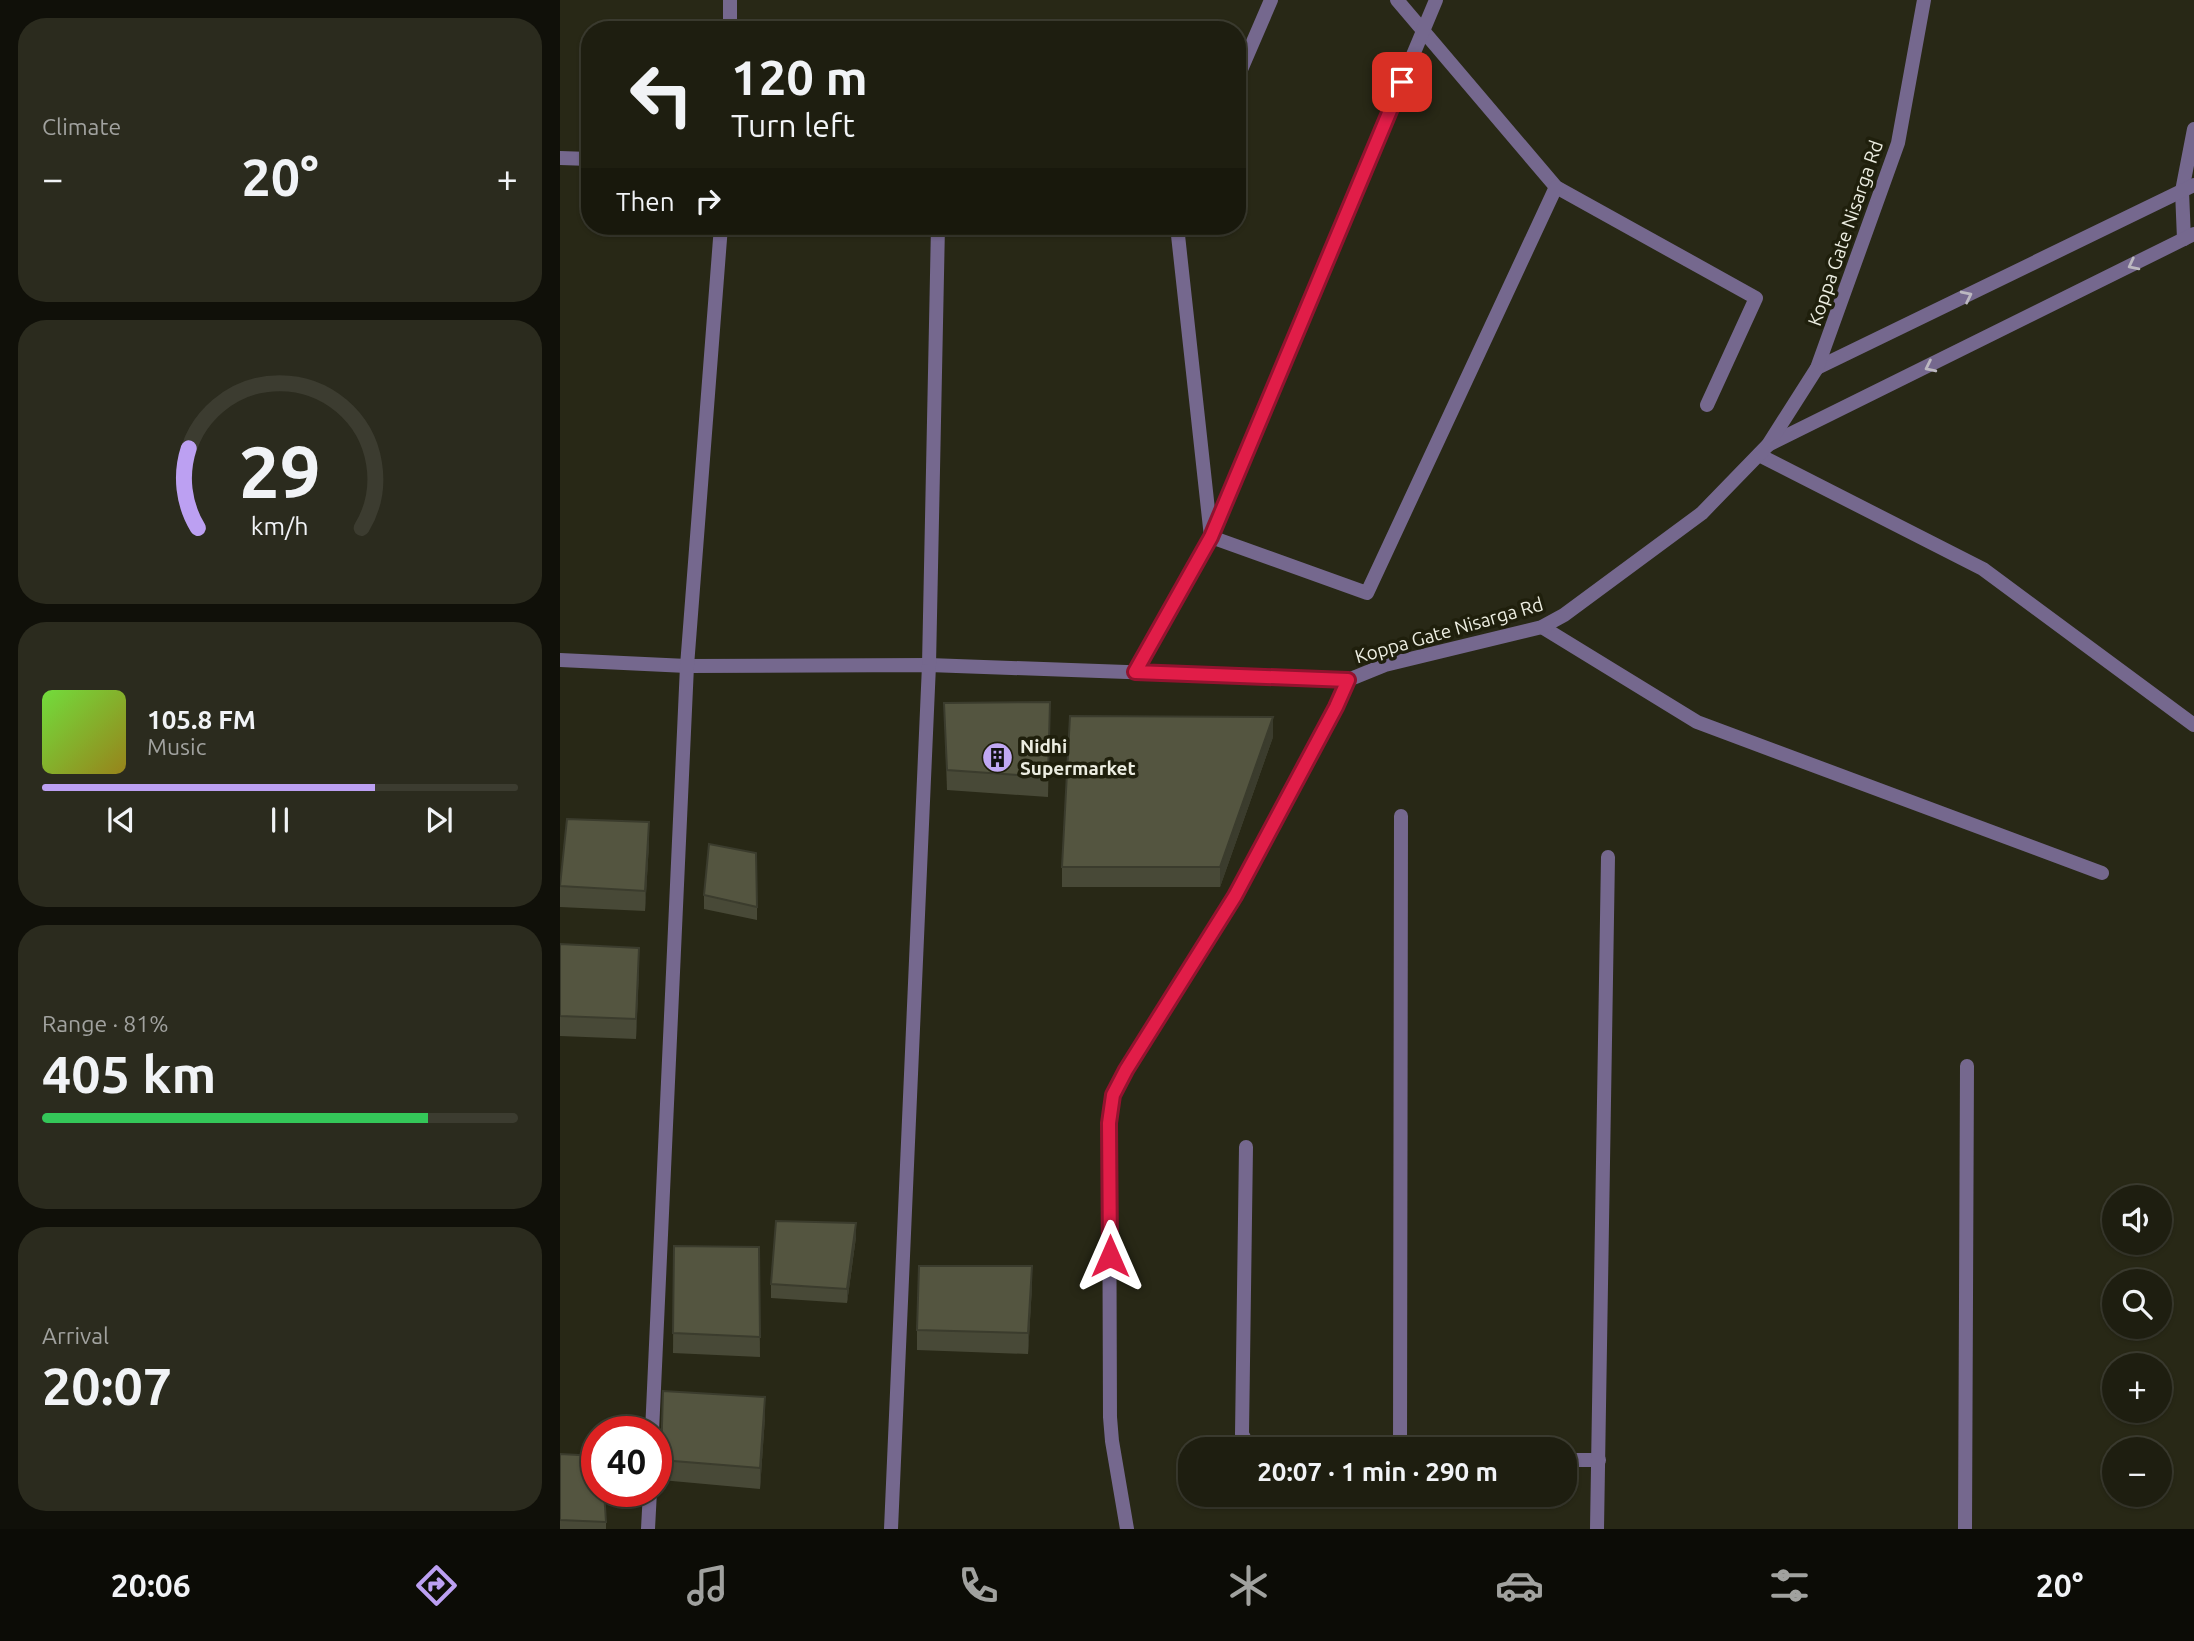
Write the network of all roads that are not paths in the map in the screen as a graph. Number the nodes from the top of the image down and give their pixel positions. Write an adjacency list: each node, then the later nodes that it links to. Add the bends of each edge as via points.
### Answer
1 (730, 0): 6 (street)
2 (1271, 0): 8 (street)
3 (1396, 0): 7 (street)
4 (1436, 0): 7 (street)
5 (1924, 0): 18 (street, Koppa Gate Nisarga Rd, via 1898,143)
6 (730, 21)
7 (1423, 32): 12 (street); 21 (street)
8 (1246, 58)
9 (2194, 129): 13 (street)
10 (560, 158): 11 (street)
11 (581, 159)
12 (1556, 187): 19 (street, via 1756,298); 21 (street, via 1367,593)
13 (2188, 188): 17 (street); 18 (street, one-way to 13)
14 (720, 235): 25 (street)
15 (938, 235): 24 (street)
16 (1178, 235): 21 (street)
17 (2189, 237): 20 (street, one-way to 20)
18 (1817, 368): 20 (street, Koppa Gate Nisarga Rd)
19 (1707, 405)
20 (1764, 450): 22 (street, Koppa Gate Nisarga Rd, via 1702,513); 28 (street, via 1983,569)
21 (1211, 537): 26 (street)
22 (1542, 627): 27 (street, Koppa Gate Nisarga Rd, via 1385,665); 31 (street, via 1697,722)
23 (560, 660): 25 (street)
24 (929, 665): 25 (street); 26 (street); 41 (street)
25 (688, 666): 34 (street)
26 (1135, 672): 27 (street)
27 (1348, 680): 42 (street, Koppa Gate Nisarga Rd, via 1235,896 1113,1095 1109,1123 1110,1417)
28 (2194, 725)
29 (1401, 816): 36 (street)
30 (1608, 857): 38 (street)
31 (2102, 873)
32 (1966, 1066): 44 (street)
33 (1246, 1147): 35 (street)
34 (653, 1416)
35 (1244, 1437)
36 (1399, 1437)
37 (1577, 1460): 38 (street)
38 (1599, 1460): 43 (street)
39 (649, 1507): 40 (street)
40 (648, 1529)
41 (891, 1529)
42 (1127, 1529)
43 (1597, 1529)
44 (1965, 1529)

